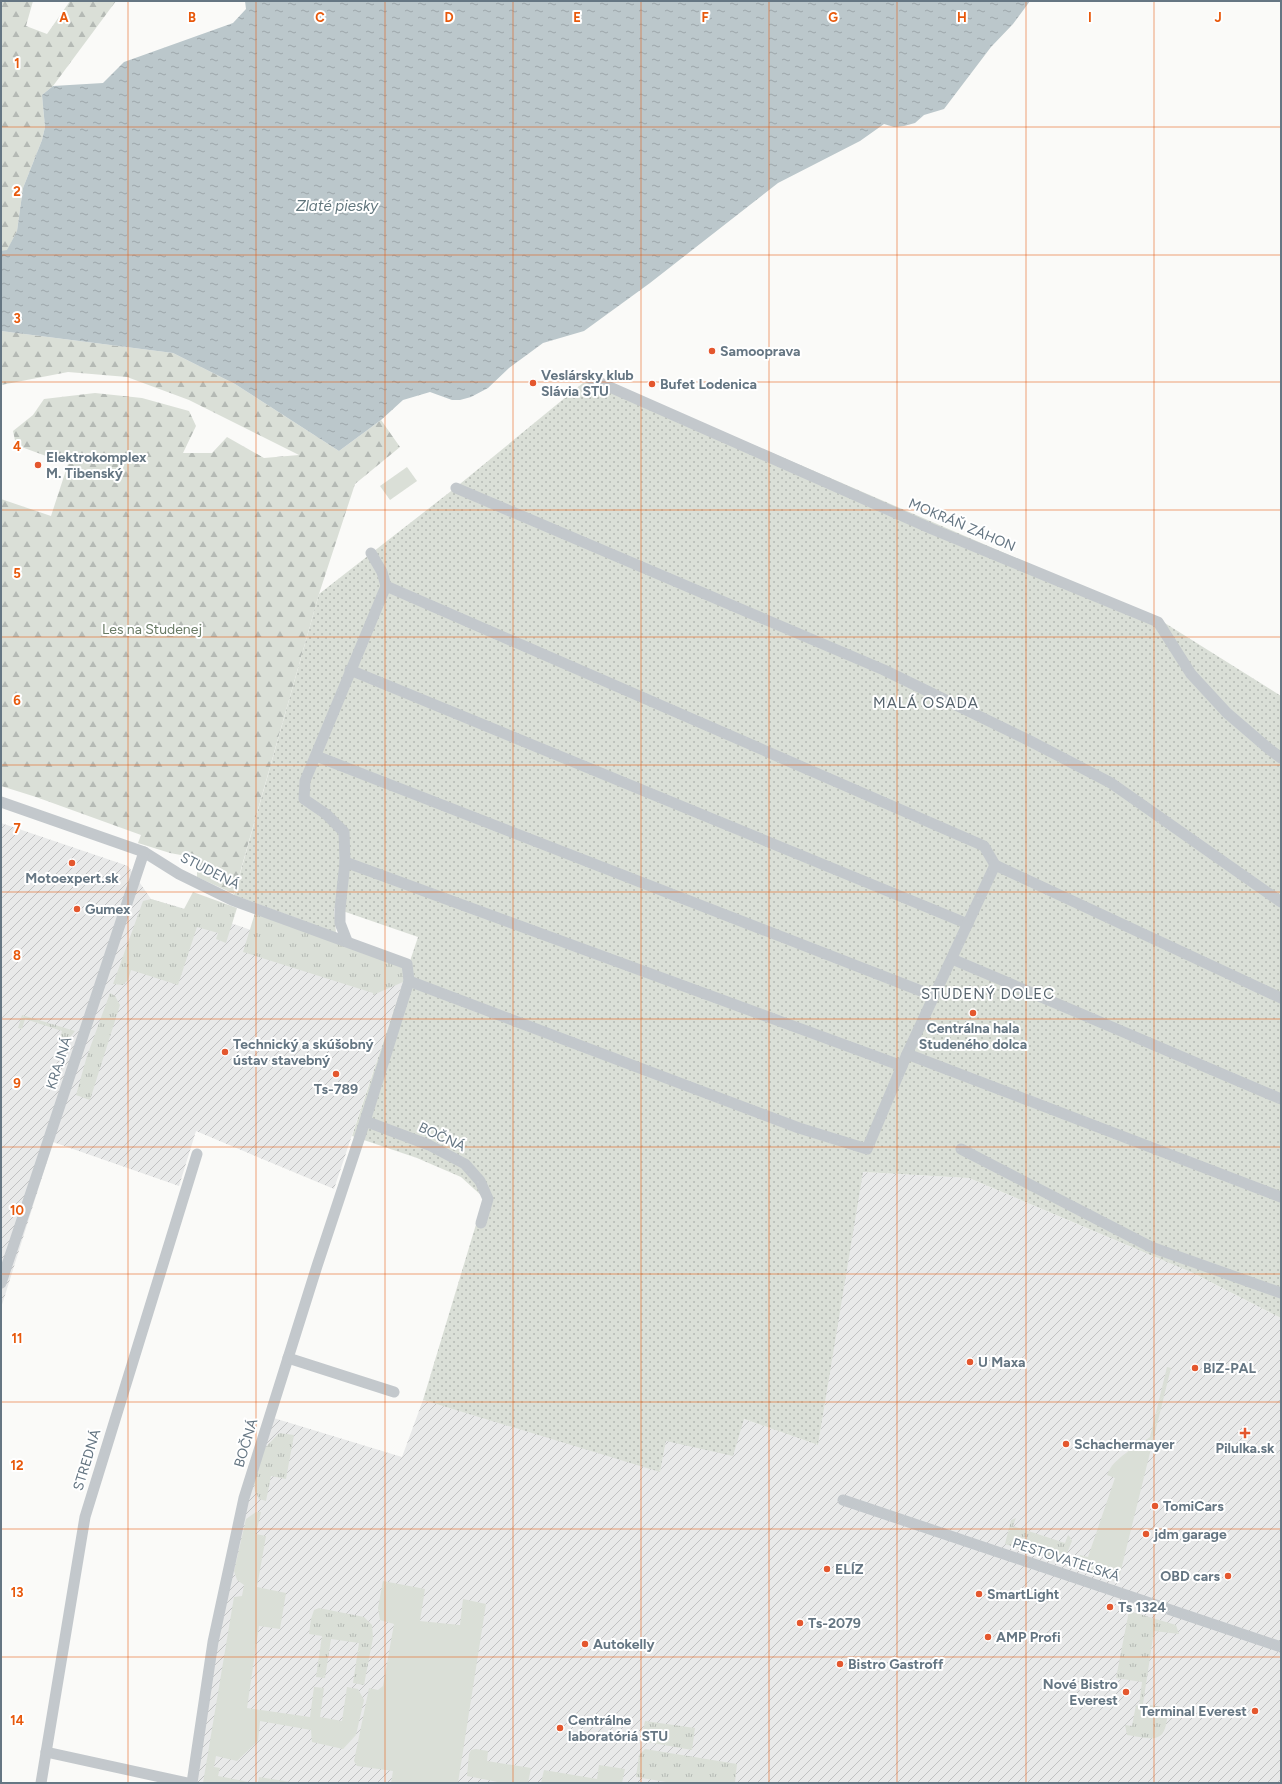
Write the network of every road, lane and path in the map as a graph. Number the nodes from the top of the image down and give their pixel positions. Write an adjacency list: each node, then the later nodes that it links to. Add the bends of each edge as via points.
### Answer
1 (587, 377): 7 (street, MOKRÁŇ ZÁHON, via 932,529 1158,622 1191,674 1227,713)
2 (456, 488): 12 (street, via 884,670 1030,741 1111,783)
3 (371, 553): 4 (street, via 382,572)
4 (386, 586): 5 (street); 11 (street, via 984,846)
5 (350, 670): 6 (street); 13 (street)
6 (316, 756): 10 (street, via 305,781 304,799 326,814 344,832); 18 (street)
7 (1281, 758)
8 (1, 802): 9 (street, STUDENÁ)
9 (144, 852): 14 (street, STUDENÁ, via 179,874 232,900); 28 (street, KRAJNÁ)
10 (345, 862): 14 (street, via 340,923); 21 (street)
11 (996, 865): 13 (street); 19 (street)
12 (1281, 902)
13 (968, 924): 15 (street)
14 (347, 941): 16 (street, STUDENÁ)
15 (952, 959): 18 (street); 22 (street)
16 (407, 964): 17 (street, BOČNÁ)
17 (410, 981): 21 (street, via 799,1128 868,1149); 23 (street, BOČNÁ)
18 (934, 996): 20 (street)
19 (1281, 998)
20 (907, 1054): 21 (street); 26 (street)
21 (902, 1066)
22 (1281, 1099)
23 (366, 1121): 27 (street, BOČNÁ, via 428,1145 465,1164 480,1181 488,1199); 30 (street, BOČNÁ)
24 (961, 1149): 29 (street, via 1151,1247)
25 (197, 1154): 34 (street, STREDNÁ, via 85,1517)
26 (1281, 1197)
27 (481, 1223)
28 (1, 1283)
29 (1281, 1293)
30 (288, 1358): 31 (street); 37 (street, BOČNÁ, via 244,1498 223,1591)
31 (394, 1392)
32 (843, 1500): 33 (street, PESTOVATEĽSKÁ)
33 (1281, 1647)
34 (46, 1752): 35 (street, STREDNÁ); 36 (street)
35 (41, 1783)
36 (188, 1783)
37 (192, 1783)

